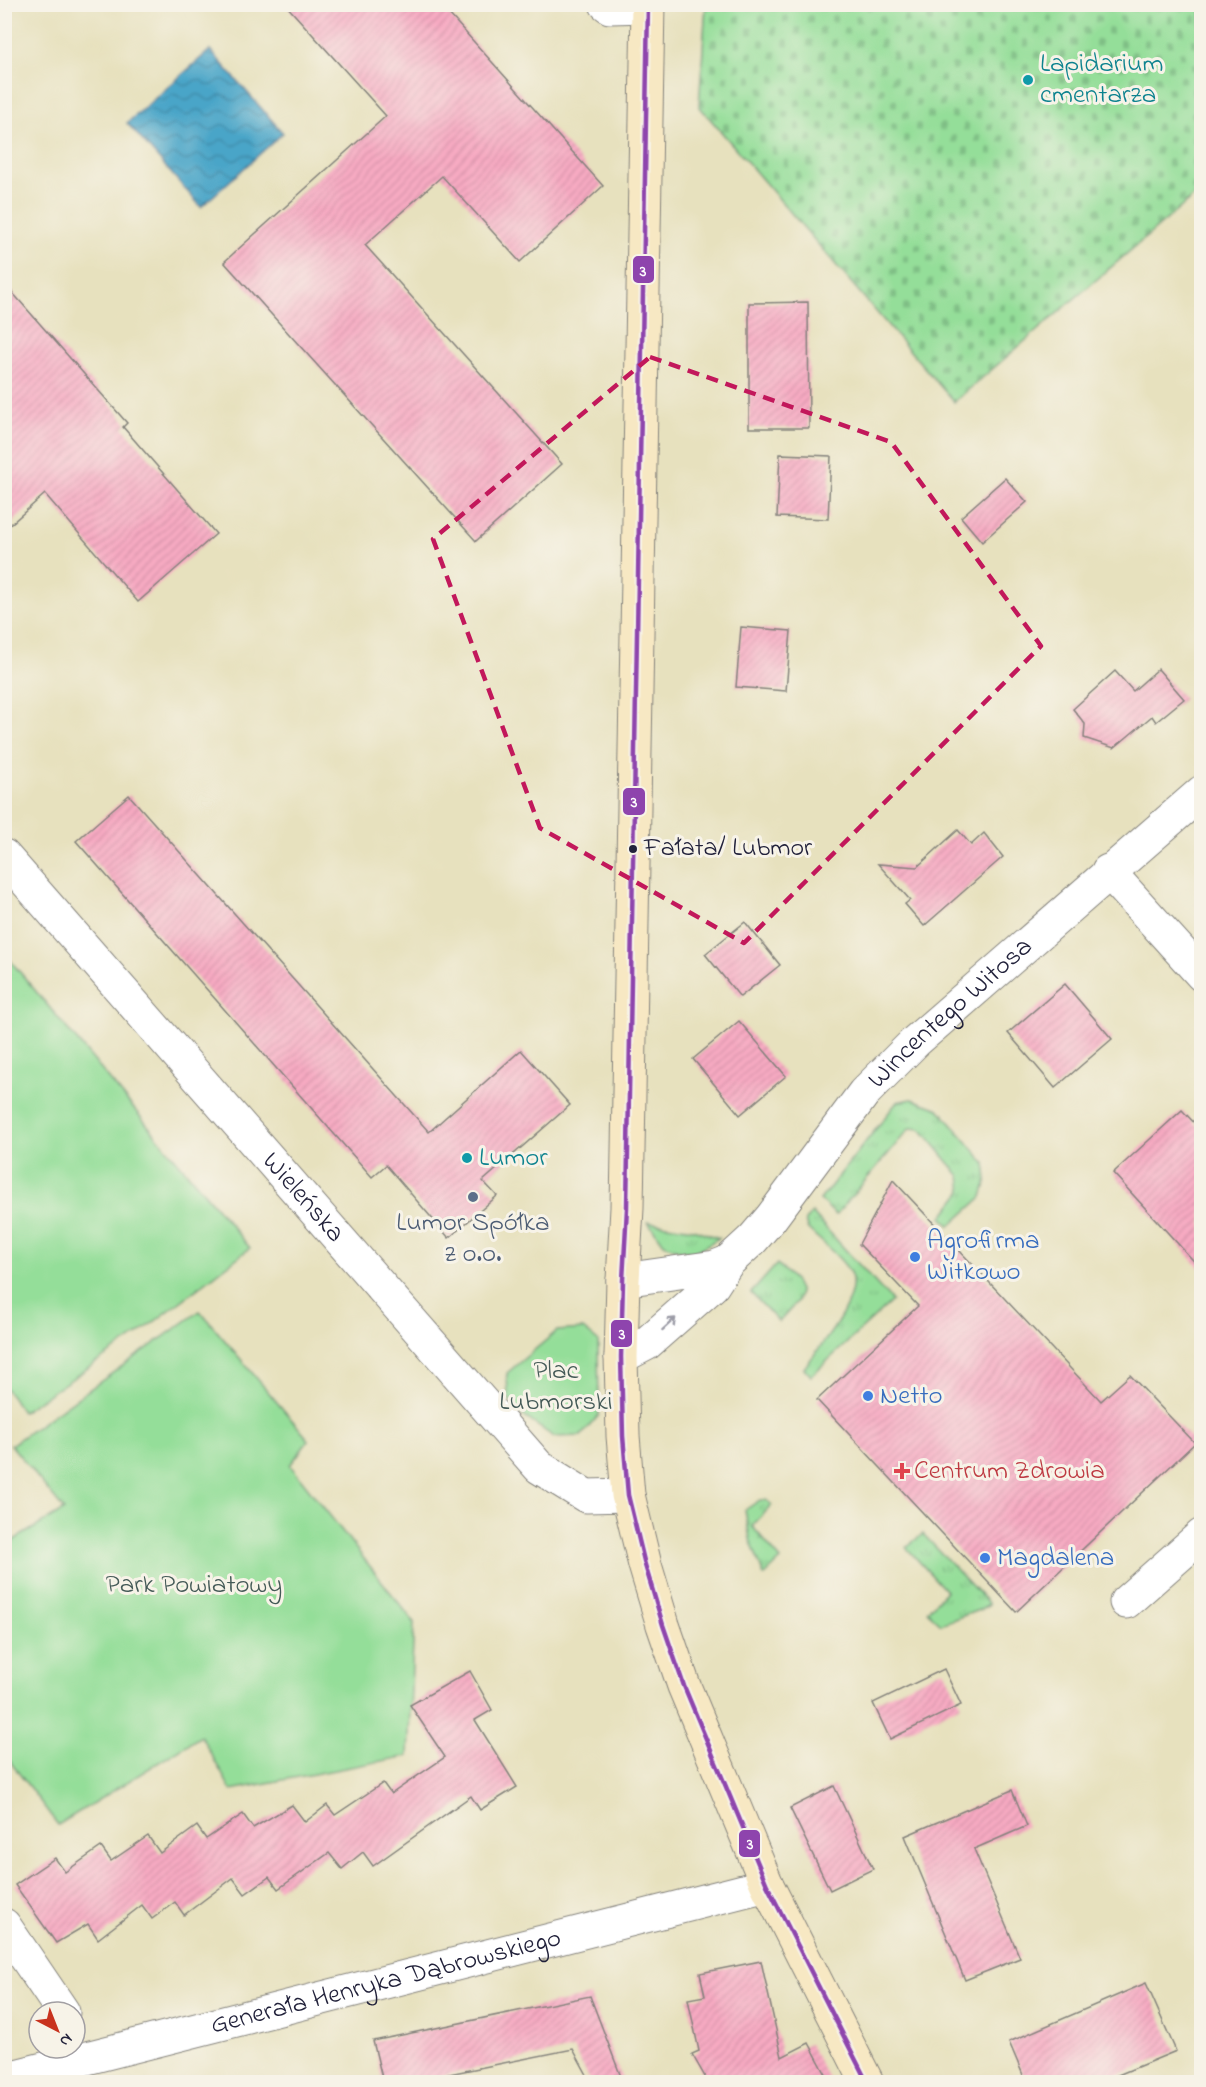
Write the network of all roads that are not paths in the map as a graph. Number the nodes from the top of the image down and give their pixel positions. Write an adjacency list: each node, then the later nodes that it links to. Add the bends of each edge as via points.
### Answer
1 (606, 4): 2 (street)
2 (648, 5): 8 (main road, via 628,1196)
3 (1202, 792): 5 (street, Wincentego Witosa)
4 (4, 856): 10 (street, Wieleńska, via 539,1467 586,1497)
5 (1108, 871): 6 (street); 7 (street, Wincentego Witosa, via 916,1041 864,1093 771,1218)
6 (1202, 975)
7 (728, 1262): 8 (street, Wincentego Witosa); 9 (street, Wincentego Witosa, one-way to 7, via 646,1344 666,1327 713,1285)
8 (623, 1280): 9 (main road)
9 (621, 1357): 10 (main road)
10 (628, 1495): 13 (main road, via 645,1565 681,1676)
11 (1202, 1535): 12 (street)
12 (1126, 1602)
13 (767, 1885): 16 (street, Generała Henryka Dąbrowskiego); 19 (main road)
14 (4, 1925): 15 (street)
15 (55, 2000)
16 (87, 2048)
17 (52, 2060): 18 (street, Generała Henryka Dąbrowskiego)
18 (4, 2079)
19 (867, 2082)

